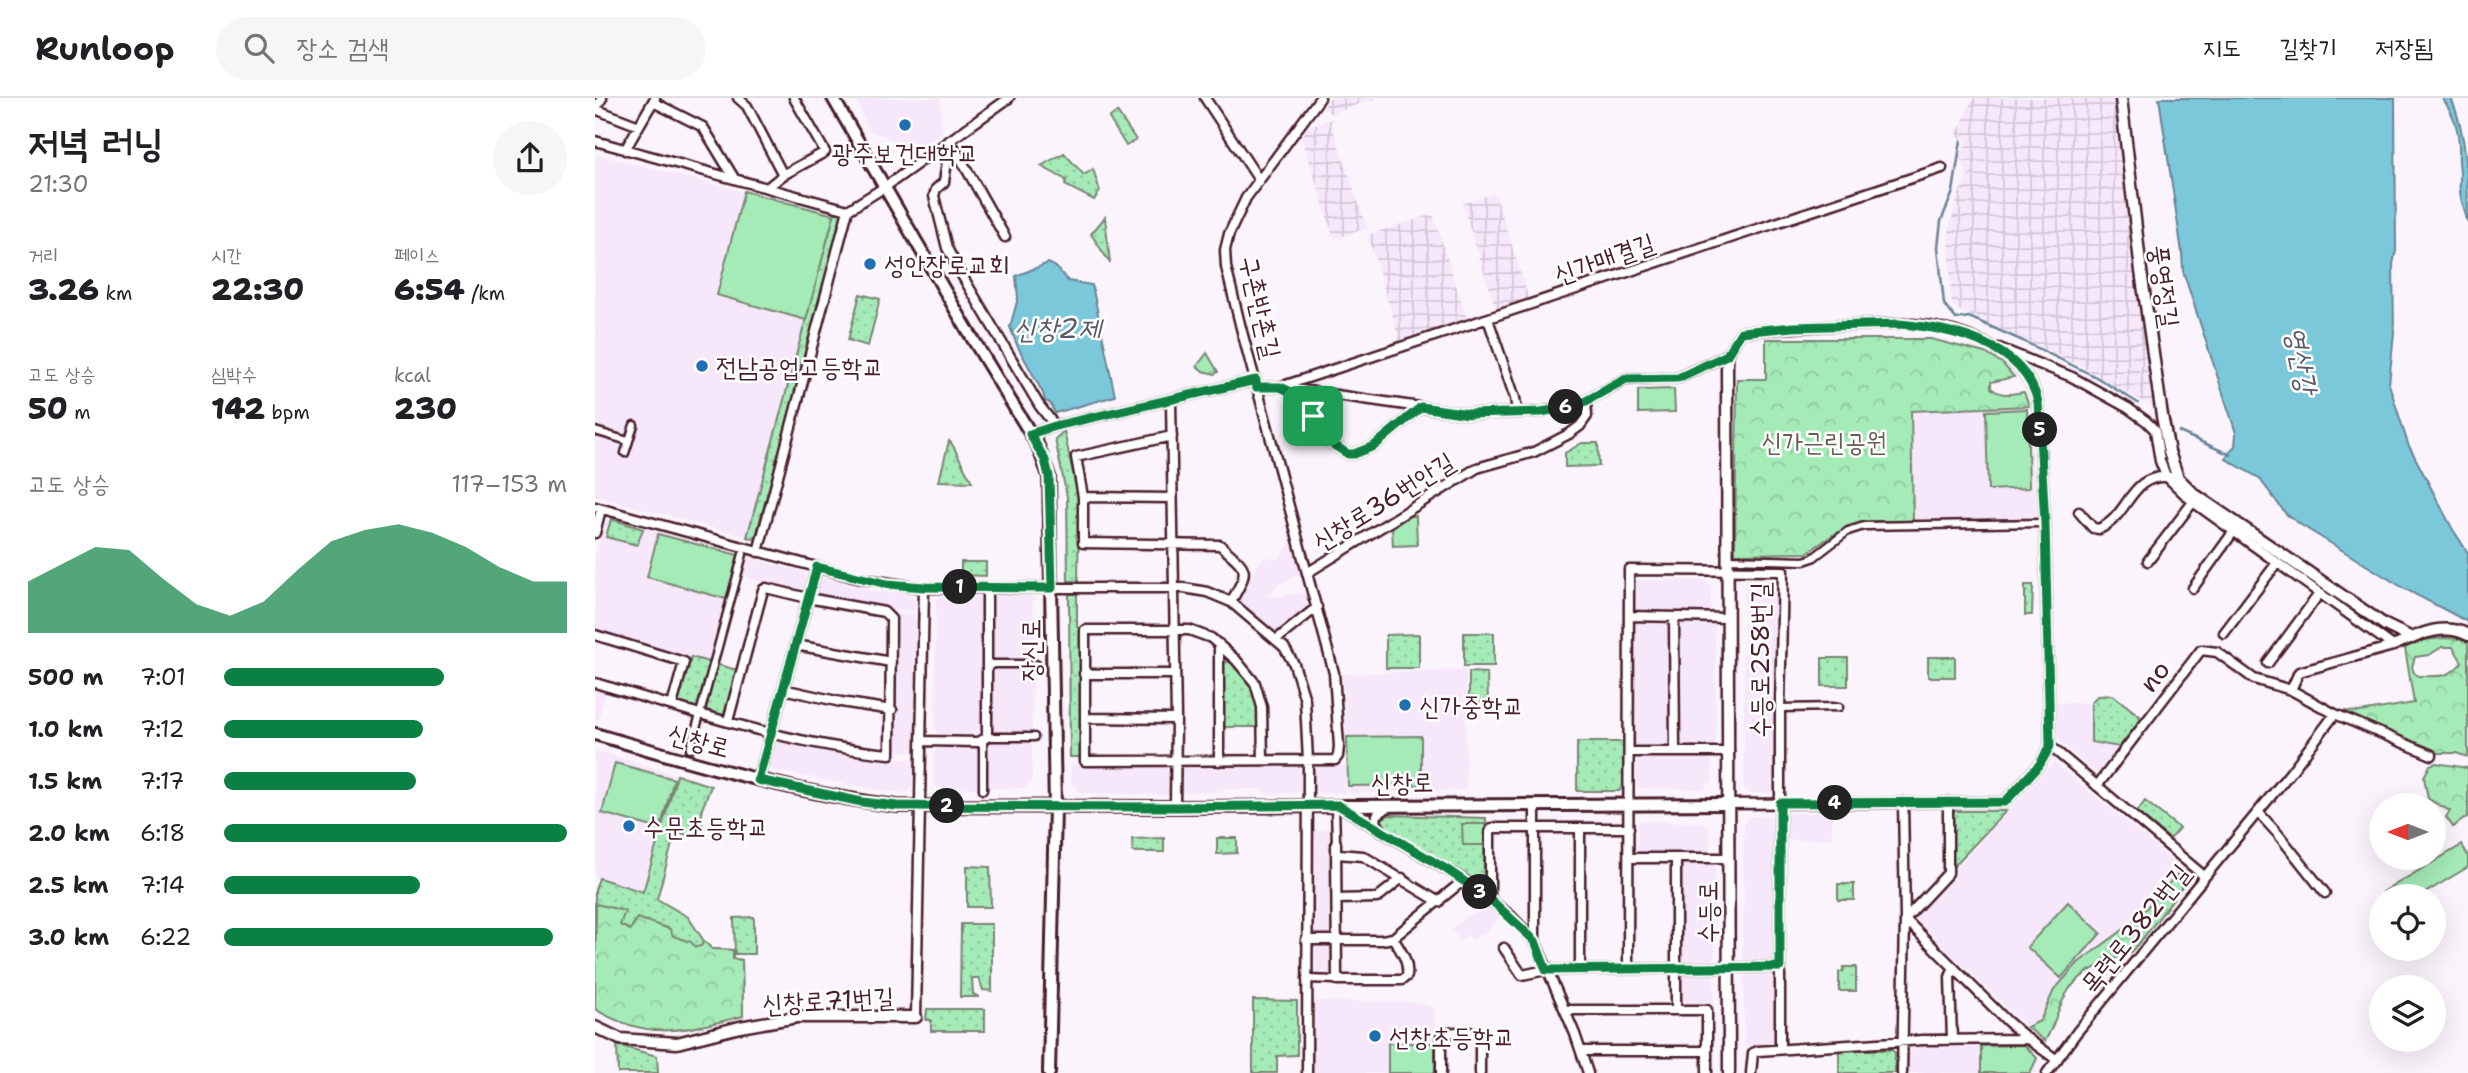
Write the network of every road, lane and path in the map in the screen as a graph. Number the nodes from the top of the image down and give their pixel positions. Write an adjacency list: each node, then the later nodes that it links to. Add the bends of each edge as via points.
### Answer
1 (602, 98): 10 (street, via 595,109)
2 (738, 98): 15 (street, via 747,106)
3 (794, 98): 15 (street, via 825,152)
4 (833, 98): 18 (main road, 장신로)
5 (1009, 98): 11 (street)
6 (1205, 98): 17 (street)
7 (1320, 98): 17 (street, 구촌반촌길)
8 (2121, 98): 41 (street, 풍영정길, via 2162,416)
9 (654, 100): 10 (street); 16 (street, via 703,127)
10 (639, 126): 13 (street)
11 (950, 140): 18 (street); 21 (street); 34 (street, via 944,182 934,196 947,248)
12 (595, 141): 13 (street)
13 (625, 150): 16 (street)
14 (1942, 168): 22 (street, 신가매결길)
15 (783, 175): 19 (street)
16 (734, 178): 19 (street)
17 (1259, 180): 26 (street, 구촌반촌길, via 1238,211 1225,250)
18 (885, 187): 20 (street); 36 (main road, 장신로)
19 (767, 188): 20 (street)
20 (848, 210): 52 (street)
21 (1005, 237)
22 (1487, 319): 28 (street, 신가매결길); 32 (street)
23 (1986, 343): 24 (street, via 1935,327 1899,324 1793,327 1741,332); 25 (street); 27 (street, via 2019,368)
24 (1727, 355): 30 (street, 신가매결길, via 1678,378 1626,379); 53 (street, 수등로)
25 (2042, 365): 27 (street, via 2031,375); 40 (street, via 2146,421 2155,430)
26 (1256, 384): 28 (street, 신가매결길); 29 (street, 신가매결길); 58 (street)
27 (2032, 385): 47 (street, via 2038,402)
28 (1284, 388): 31 (street, 신가매결길); 31 (street, via 1313,416 1326,440 1348,454 1374,446)
29 (1171, 400): 34 (street, 신가매결길); 37 (street)
30 (1586, 401): 32 (street, 신가매결길, via 1541,412); 58 (street, 신창로36번안길, via 1587,416 1569,435 1534,453 1477,468)
31 (1421, 407): 32 (street, 신가매결길, via 1469,414)
32 (1517, 411)
33 (634, 425): 38 (street)
34 (1055, 426): 36 (street, 신가매결길)
35 (595, 431): 38 (street)
36 (1030, 434): 62 (main road, 장신로, via 1049,476)
37 (1173, 436): 42 (street, via 1076,457); 43 (street)
38 (628, 441): 39 (street)
39 (625, 453)
40 (2166, 476): 41 (street); 44 (street); 46 (street, via 2142,482 2114,518 2099,529)
41 (2178, 478): 75 (street, via 2194,494 2385,625)
42 (1083, 497): 43 (street); 50 (street, via 1083,543)
43 (1172, 498): 50 (street)
44 (2193, 502): 48 (street); 54 (street)
45 (598, 508): 49 (street); 51 (street)
46 (2079, 512)
47 (2045, 523): 53 (street, via 1864,526 1848,531 1804,561); 104 (street)
48 (2234, 531): 55 (street); 63 (street)
49 (595, 533)
50 (1173, 545): 61 (street); 66 (street, via 1220,545 1244,566 1245,575)
51 (744, 551): 52 (street); 92 (street)
52 (758, 552): 56 (street)
53 (1727, 558): 57 (street, 수등로)
54 (2148, 561)
55 (2277, 563): 64 (street); 72 (street)
56 (817, 567): 59 (street, via 887,584); 65 (street)
57 (1727, 570): 68 (street, via 1629,570); 70 (street, 수등로); 91 (street, 수등로258번길, via 1783,571)
58 (1307, 573): 67 (street, 신창로36번안길)
59 (924, 587): 60 (street); 103 (street, 신창로71번길)
60 (987, 587): 62 (street); 83 (street)
61 (1173, 587): 62 (street); 66 (street, via 1196,589); 71 (street)
62 (1052, 588): 127 (main road, 장신로)
63 (2193, 589)
64 (2319, 594): 79 (street); 81 (street)
65 (808, 598): 78 (street); 80 (street, via 889,615); 98 (street, via 769,587 763,590)
66 (1231, 602): 76 (street)
67 (1317, 607): 76 (street); 112 (street, 신창로36번안길, via 1333,674 1339,752 1335,760)
68 (1630, 616): 69 (street); 107 (street)
69 (1674, 618): 70 (street); 106 (street)
70 (1728, 618): 108 (street, 수등로)
71 (1175, 630): 77 (street, via 1202,634); 84 (street, via 1085,630); 85 (street)
72 (2224, 633)
73 (595, 635): 89 (street, via 684,662)
74 (2468, 635): 75 (street, via 2446,630)
75 (2412, 638): 79 (street)
76 (1276, 640): 112 (street, via 1294,664 1305,700)
77 (1219, 644): 110 (street, via 1255,683 1262,707); 111 (street)
78 (795, 645): 80 (street); 87 (street)
79 (2393, 646): 88 (street, via 2299,672)
80 (891, 662): 93 (street)
81 (2268, 663)
82 (1037, 664): 83 (street, via 993,664)
83 (987, 668): 102 (street)
84 (1084, 674): 85 (street); 96 (street)
85 (1175, 674): 97 (street)
86 (595, 684): 89 (street)
87 (783, 688): 93 (street); 99 (street)
88 (2291, 690): 94 (street); 115 (street, no, via 2254,679 2217,652 2201,650)
89 (672, 705): 98 (street)
90 (1839, 707): 91 (street)
91 (1780, 708): 119 (street, 수등로258번길)
92 (701, 710)
93 (892, 710): 99 (street, via 890,754 844,750)
94 (2336, 714): 109 (street); 129 (street, 목련로382번길)
95 (699, 718): 105 (street)
96 (1085, 718): 97 (street); 113 (street, via 1085,761)
97 (1176, 719): 113 (street)
98 (728, 721): 99 (street)
99 (772, 732): 114 (street)
100 (595, 734): 114 (main road, 신창로)
101 (1034, 737): 102 (street)
102 (985, 739): 103 (street); 116 (street)
103 (922, 741): 126 (street, 신창로71번길)
104 (2050, 746): 115 (street); 118 (street, via 2005,802)
105 (690, 749)
106 (1675, 751): 107 (street); 108 (street)
107 (1629, 752): 120 (street)
108 (1729, 752): 121 (street, 수등로)
109 (2432, 755)
110 (1263, 760): 111 (street); 112 (street)
111 (1219, 761): 113 (street)
112 (1308, 761): 122 (street)
113 (1176, 762): 128 (street)
114 (758, 780): 126 (main road, 신창로, via 862,802)
115 (2097, 786): 139 (street)
116 (983, 790)
117 (1903, 802): 118 (street); 119 (street); 146 (street)
118 (1948, 802): 146 (street, via 1948,873)
119 (1780, 803): 121 (street); 152 (street, 수등로258번길)
120 (1629, 804): 121 (main road, 신창로); 125 (main road, 신창로); 132 (street)
121 (1728, 804): 138 (street, 수등로)
122 (1306, 805): 123 (main road, 신창로); 128 (main road, 신창로); 148 (street)
123 (1336, 805): 124 (main road, 신창로); 133 (street); 134 (street)
124 (1391, 805): 125 (main road, 신창로); 133 (street, via 1377,815)
125 (1535, 805): 130 (street)
126 (921, 806): 127 (main road, 신창로); 163 (street, 신창로71번길)
127 (1055, 807): 128 (main road, 신창로); 172 (main road, 장신로)
128 (1175, 807)
129 (2257, 812): 139 (street, 목련로382번길); 142 (street)
130 (1535, 828): 131 (street); 144 (street, via 1496,827 1490,832); 150 (street)
131 (1580, 828): 132 (street); 157 (street)
132 (1629, 828): 136 (street)
133 (1382, 830): 141 (street)
134 (1336, 844): 135 (street)
135 (1336, 854): 140 (street, via 1363,856); 143 (street)
136 (1629, 858): 137 (street); 153 (street)
137 (1676, 858): 138 (street); 154 (street)
138 (1728, 858): 155 (street, 수등로)
139 (2204, 876): 171 (street, 목련로382번길)
140 (1402, 878): 143 (street, via 1377,898); 145 (street)
141 (1464, 880): 144 (street); 145 (street)
142 (2325, 893)
143 (1337, 899): 149 (street)
144 (1490, 899): 150 (street)
145 (1439, 902): 147 (street)
146 (1905, 919): 156 (street); 167 (street)
147 (1393, 938): 149 (street); 160 (street, via 1408,968 1402,980)
148 (1306, 940): 149 (street); 159 (street)
149 (1337, 940): 160 (street)
150 (1535, 941): 158 (street)
151 (1504, 948): 158 (street, via 1523,975)
152 (1780, 967): 155 (street); 168 (street, 수등로258번길)
153 (1629, 968): 154 (street); 157 (street)
154 (1676, 968): 155 (street); 162 (street)
155 (1728, 968): 178 (street, 수등로)
156 (1954, 968): 165 (street); 166 (street, via 1950,977)
157 (1580, 969): 158 (street)
158 (1546, 970): 161 (street)
159 (1306, 979): 160 (street); 173 (street)
160 (1337, 980)
161 (1566, 1010): 162 (street); 169 (street)
162 (1676, 1010): 170 (street, via 1707,1010)
163 (916, 1017): 164 (street, 신창로71번길, via 797,1017 677,1043 620,1039)
164 (595, 1027)
165 (2028, 1039): 166 (street); 171 (street)
166 (1952, 1040): 167 (street)
167 (1902, 1042): 168 (street); 180 (street)
168 (1780, 1048): 179 (street, via 1753,1053)
169 (1581, 1051): 170 (street); 176 (street)
170 (1707, 1051): 177 (street)
171 (2057, 1060): 181 (street, 목련로382번길)
172 (1049, 1073)
173 (1307, 1073)
174 (1441, 1073): 175 (street, via 1441,1036 1471,1032 1480,1037)
175 (1481, 1073)
176 (1588, 1073)
177 (1707, 1073)
178 (1729, 1073)
179 (1751, 1073)
180 (1902, 1073)
181 (2047, 1073)

